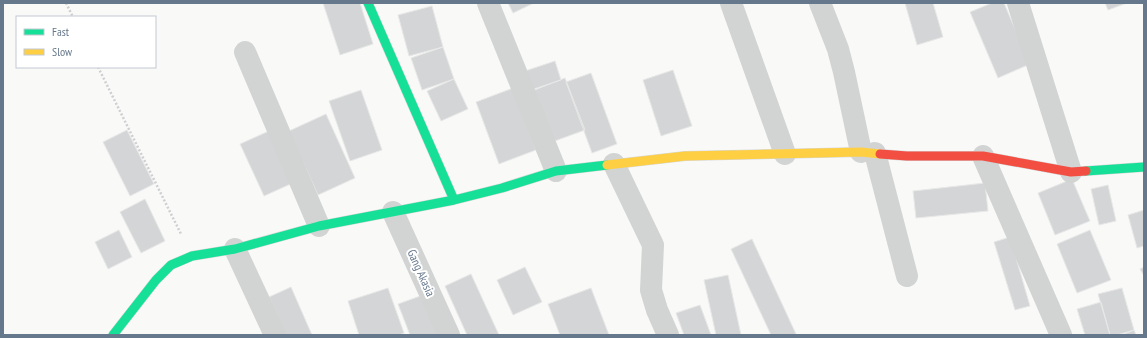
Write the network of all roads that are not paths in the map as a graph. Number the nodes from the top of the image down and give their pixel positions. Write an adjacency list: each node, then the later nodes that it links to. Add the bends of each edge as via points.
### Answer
1 (368, 3): 14 (main road)
2 (488, 3): 12 (street)
3 (731, 3): 8 (street)
4 (820, 3): 7 (street, via 838,49)
5 (1018, 3): 13 (street)
6 (245, 52): 16 (street)
7 (868, 152): 8 (main road); 9 (main road, via 908,156); 18 (street)
8 (785, 154): 10 (main road, via 685,156)
9 (983, 156): 13 (main road); 23 (street)
10 (614, 164): 12 (main road); 22 (street, via 653,245 651,290)
11 (1144, 167): 13 (main road)
12 (556, 171): 14 (main road)
13 (1071, 172)
14 (454, 200): 15 (main road)
15 (393, 212): 16 (main road); 21 (street, Gang Akasia)
16 (319, 226): 17 (main road)
17 (236, 249): 19 (main road, via 192,256 171,265); 20 (street)
18 (907, 276)
19 (113, 335)
20 (275, 335)
21 (449, 335)
22 (668, 335)
23 (1061, 335)

